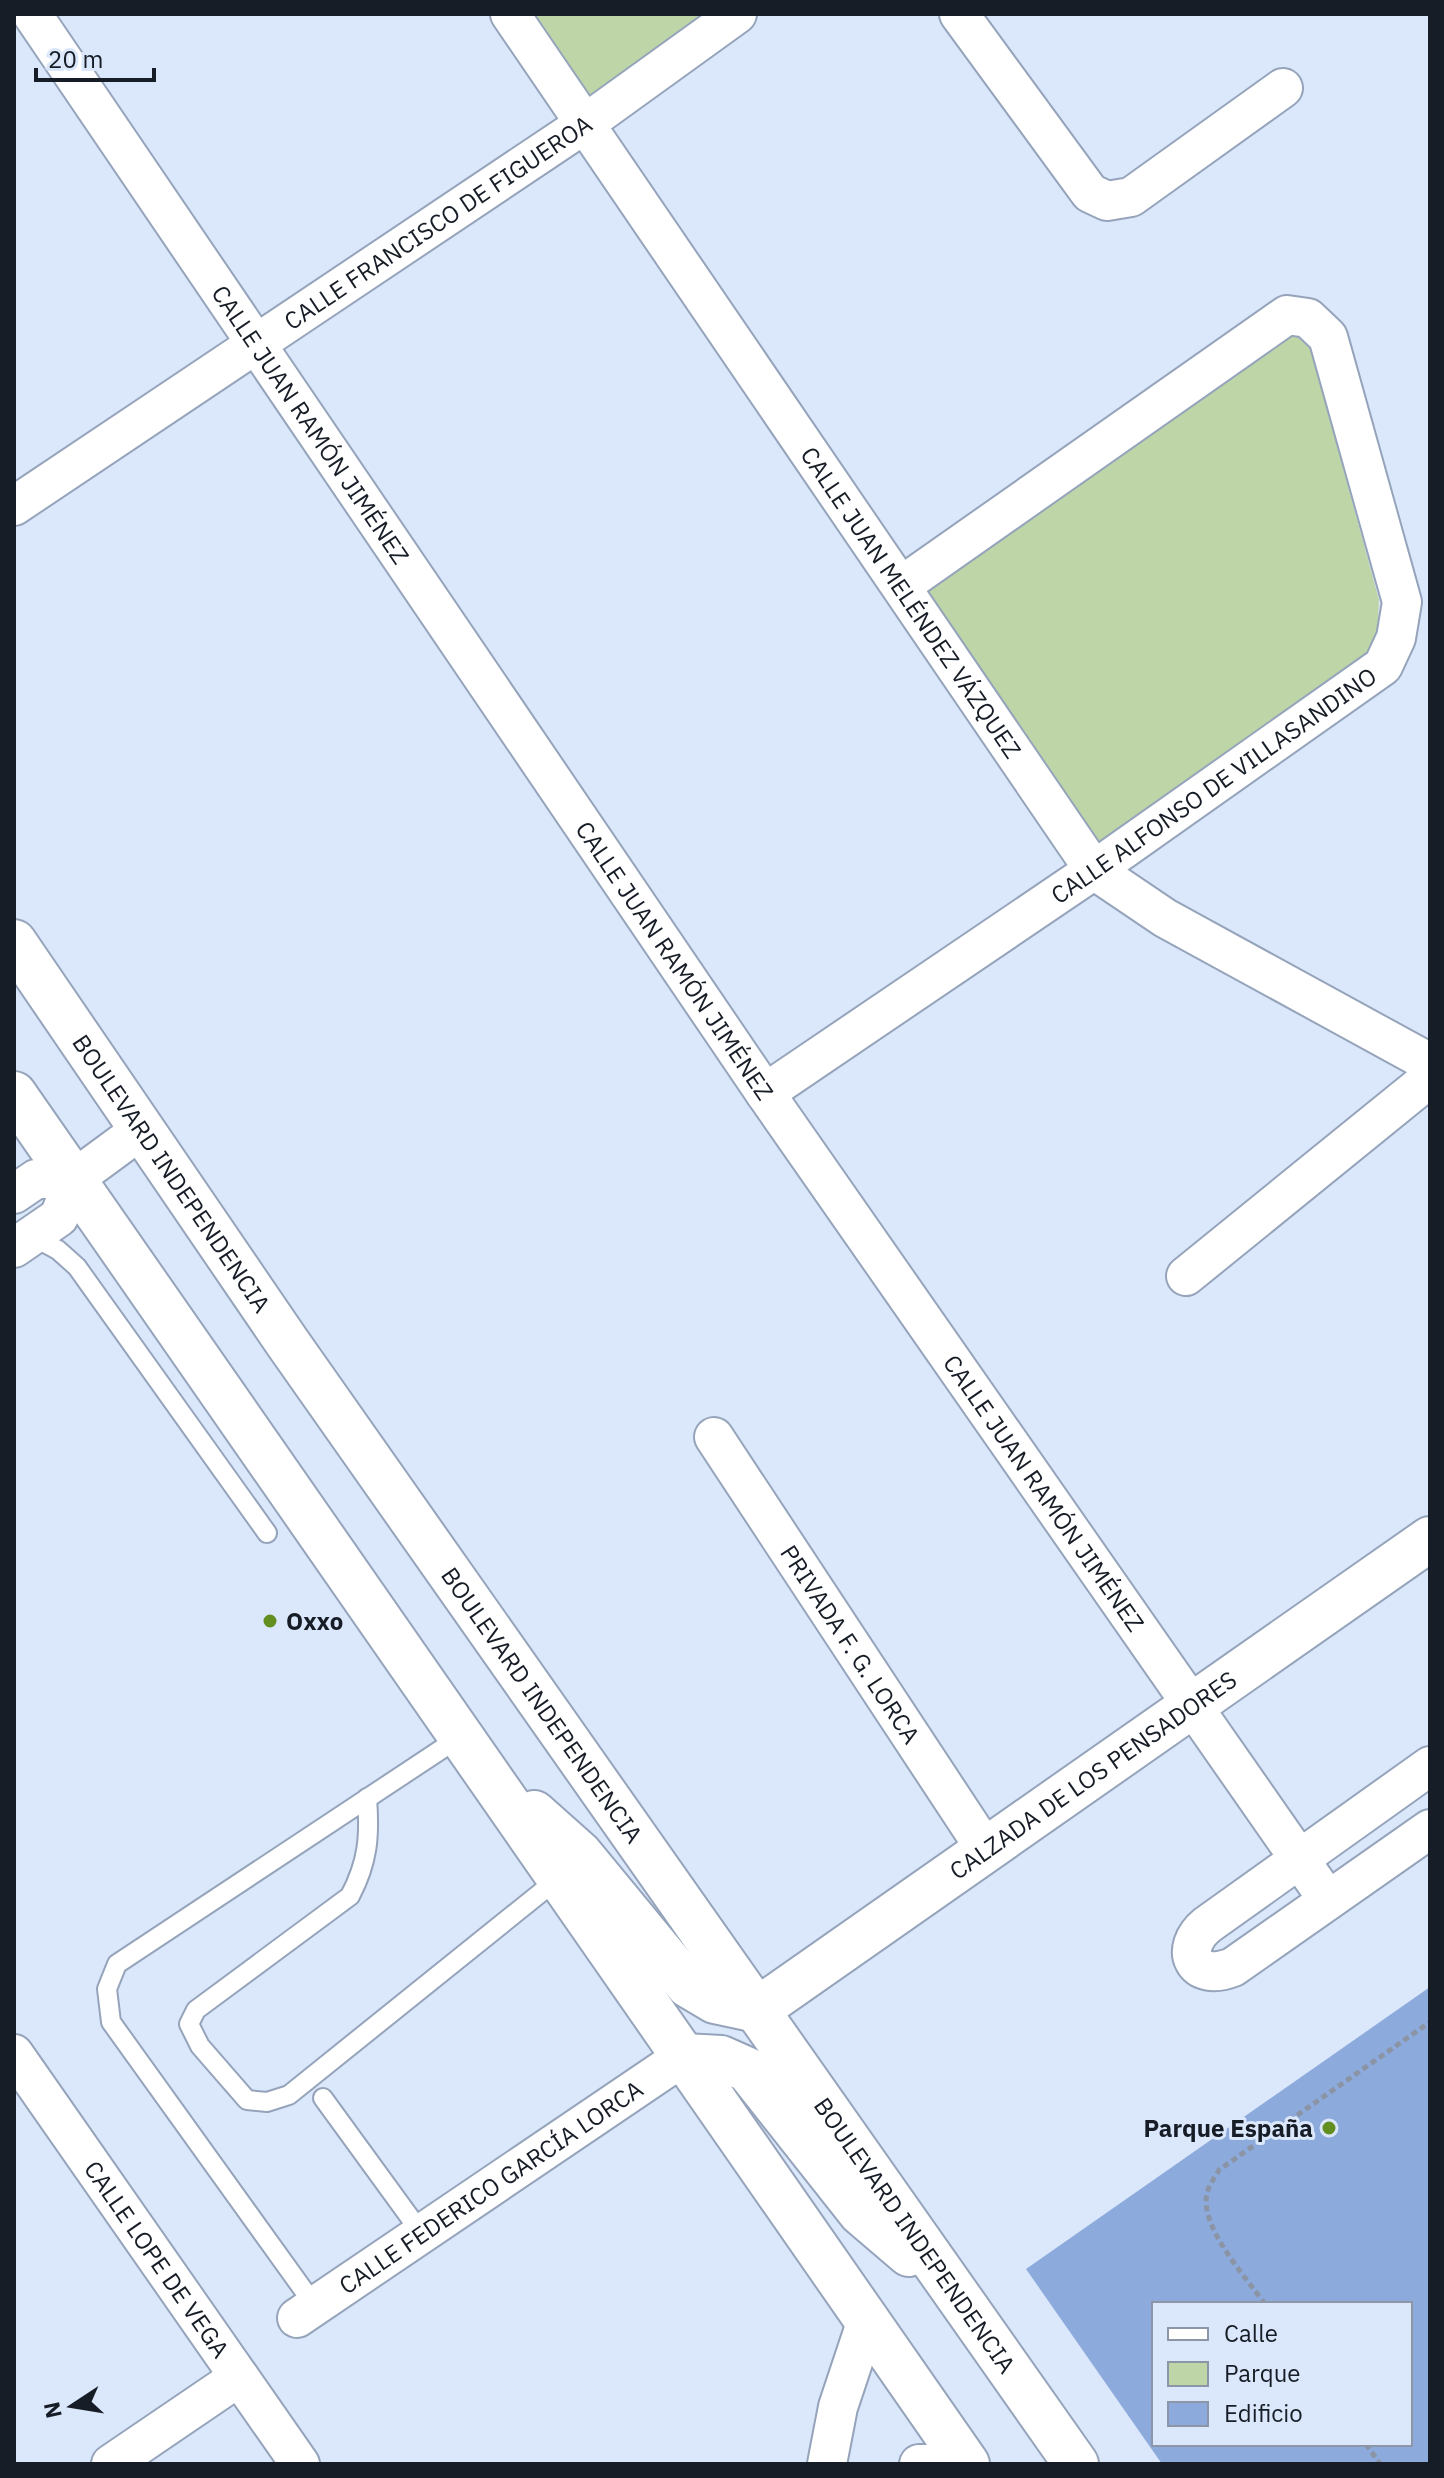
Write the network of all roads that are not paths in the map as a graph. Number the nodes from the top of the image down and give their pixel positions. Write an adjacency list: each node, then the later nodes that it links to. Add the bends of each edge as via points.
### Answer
1 (32, 14): 7 (street, CALLE JUAN RAMÓN JIMÉNEZ)
2 (510, 14): 6 (street, CALLE JUAN MELÉNDEZ VÁZQUEZ)
3 (737, 14): 6 (street, CALLE FRANCISCO DE FIGUEROA)
4 (959, 14): 5 (street, via 1090,193 1107,201 1131,197)
5 (1283, 88)
6 (586, 123): 7 (street, CALLE FRANCISCO DE FIGUEROA); 9 (street, CALLE JUAN MELÉNDEZ VÁZQUEZ)
7 (258, 344): 8 (street, CALLE FRANCISCO DE FIGUEROA); 14 (street, CALLE JUAN RAMÓN JIMÉNEZ)
8 (14, 506)
9 (901, 586): 10 (street, CALLE JUAN MELÉNDEZ VÁZQUEZ); 10 (street, CALLE ALFONSO DE VILLASANDINO, via 1287,315 1308,318 1328,337 1402,602 1396,638 1383,666)
10 (1094, 870): 12 (street, CALLE JUAN MELÉNDEZ VÁZQUEZ, via 1165,918); 14 (street, CALLE ALFONSO DE VILLASANDINO)
11 (14, 942): 16 (main road, BOULEVARD INDEPENDENCIA)
12 (1430, 1063)
13 (1430, 1078): 20 (street)
14 (765, 1093): 24 (street, CALLE JUAN RAMÓN JIMÉNEZ)
15 (14, 1094): 17 (main road)
16 (142, 1129): 17 (street); 33 (main road, BOULEVARD INDEPENDENCIA)
17 (74, 1179): 18 (street, via 36,1179); 19 (street, via 59,1217); 25 (main road)
18 (14, 1194)
19 (23, 1242): 22 (lane, via 58,1250 77,1267)
20 (1186, 1276)
21 (714, 1437): 29 (street, PRIVADA F. G. LORCA)
22 (267, 1533)
23 (1430, 1539): 24 (main road, CALZADA DE LOS PENSADORES)
24 (1192, 1706): 29 (main road, CALZADA DE LOS PENSADORES); 30 (street, CALLE JUAN RAMÓN JIMÉNEZ)
25 (471, 1751): 27 (lane); 31 (main road); 33 (main road, via 580,1854 688,1985 715,2001)
26 (1430, 1766): 30 (street)
27 (367, 1798): 31 (lane, via 370,1830 363,1872 350,1896 196,2010 189,2024 200,2046 247,2100 267,2102 289,2095); 39 (lane, via 117,1964 107,1989 111,2022)
28 (1430, 1829): 32 (street)
29 (986, 1850): 33 (main road, CALZADA DE LOS PENSADORES)
30 (1300, 1860): 32 (street, CALLE JUAN RAMÓN JIMÉNEZ); 32 (street, via 1197,1933 1191,1949 1195,1964 1207,1973 1233,1967)
31 (559, 1878): 35 (main road)
32 (1328, 1900)
33 (757, 2010): 38 (main road, BOULEVARD INDEPENDENCIA)
34 (14, 2054): 41 (street, CALLE LOPE DE VEGA)
35 (684, 2056): 37 (street, CALLE FEDERICO GARCÍA LORCA); 38 (main road, via 721,2058 748,2070 861,2213); 40 (main road)
36 (323, 2098): 37 (lane)
37 (422, 2234): 39 (street, CALLE FEDERICO GARCÍA LORCA)
38 (957, 2295): 47 (main road, BOULEVARD INDEPENDENCIA)
39 (306, 2312)
40 (867, 2320): 44 (street, via 838,2407); 46 (main road)
41 (239, 2377): 42 (street); 43 (street, CALLE LOPE DE VEGA)
42 (111, 2464)
43 (300, 2464)
44 (827, 2464)
45 (919, 2464): 46 (street)
46 (966, 2464)
47 (1076, 2464)

